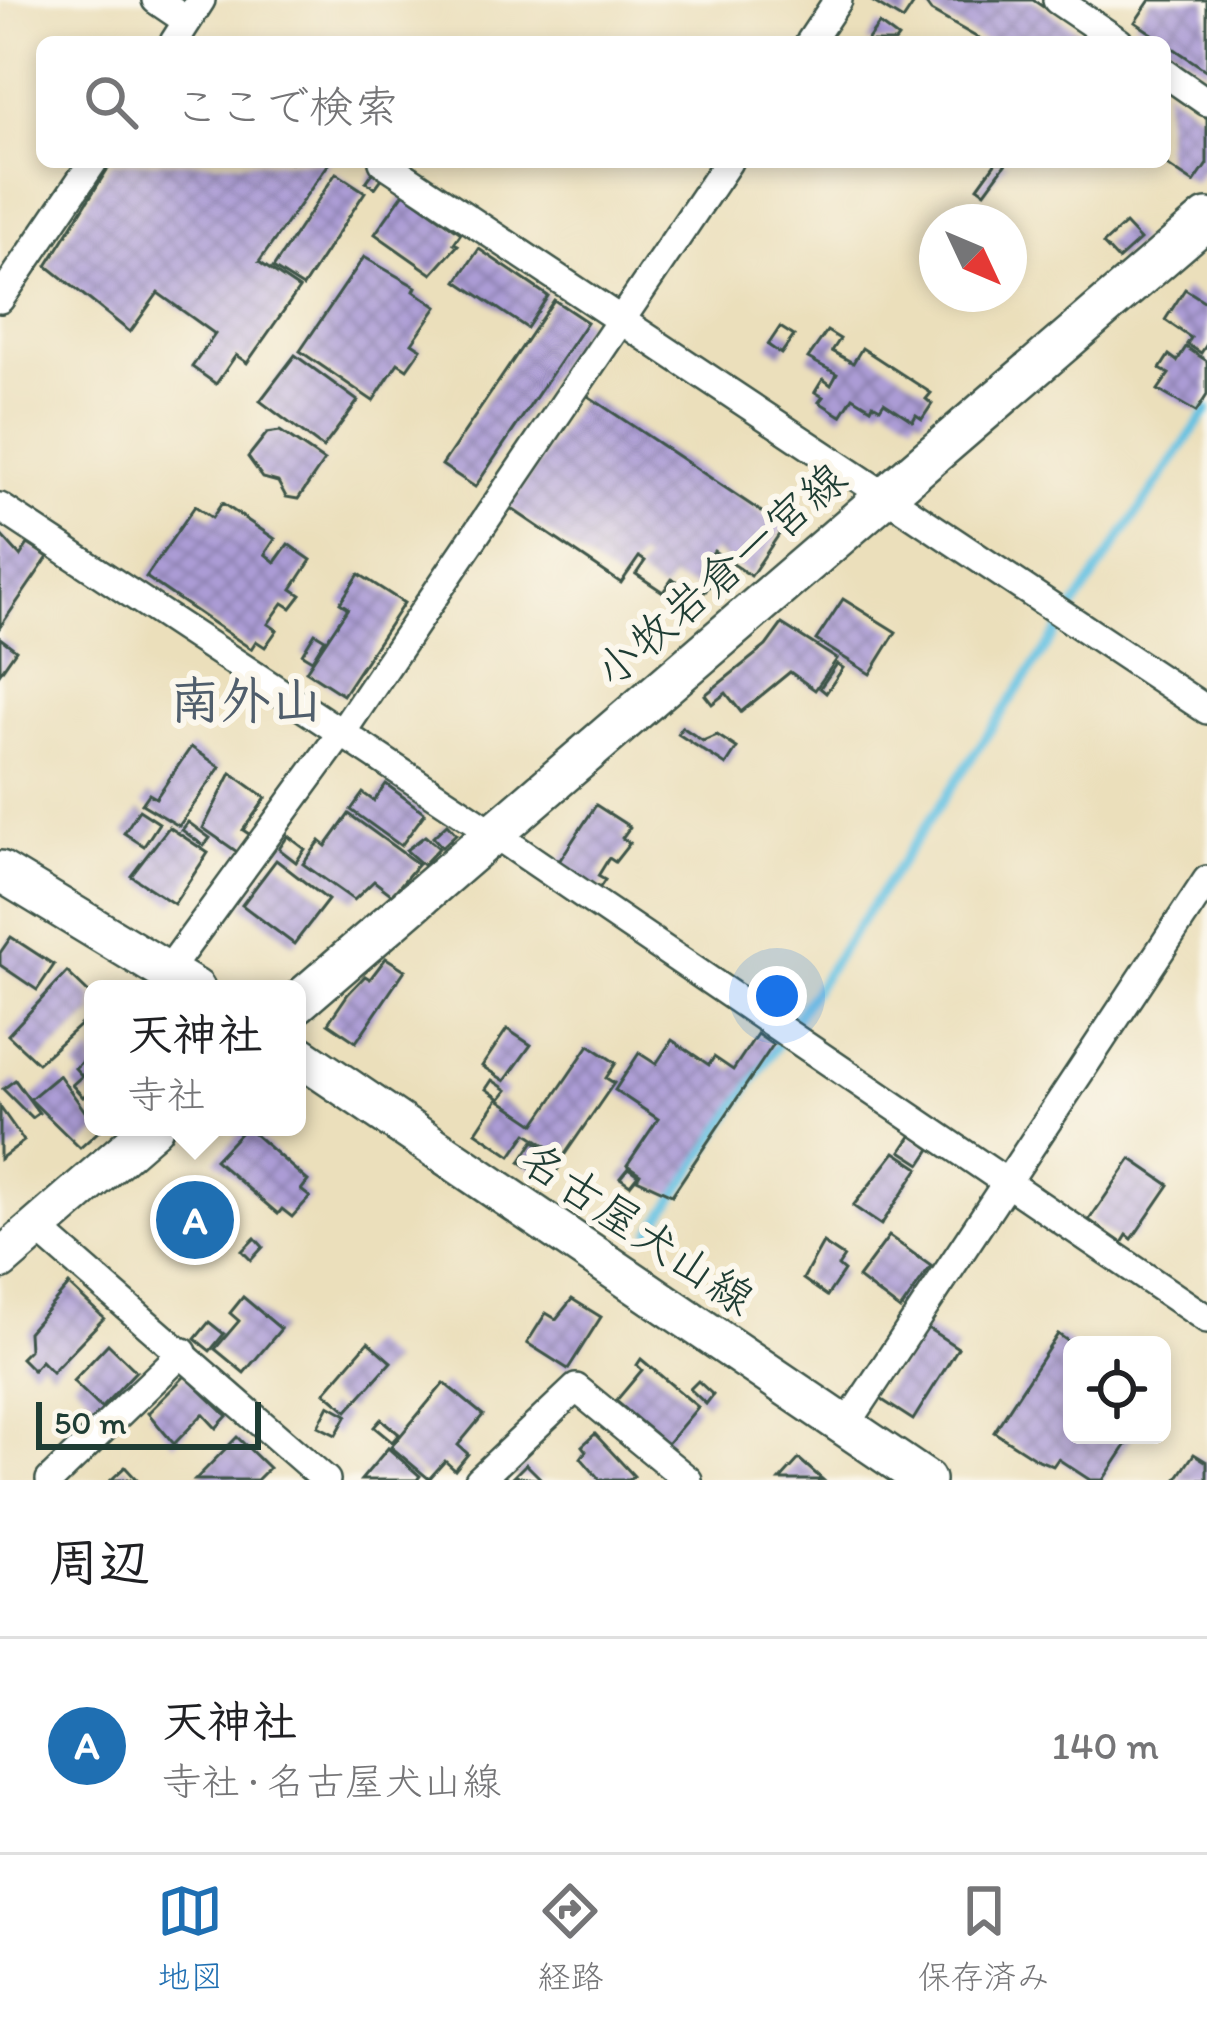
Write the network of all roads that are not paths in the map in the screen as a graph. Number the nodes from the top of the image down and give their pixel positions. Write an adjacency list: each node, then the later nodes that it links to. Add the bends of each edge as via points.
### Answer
1 (156, 0): 4 (street)
2 (838, 0): 5 (street)
3 (1057, 0): 6 (street)
4 (189, 27)
5 (813, 36)
6 (1110, 36)
7 (1171, 77): 8 (street)
8 (1207, 102)
9 (89, 168): 13 (street)
10 (392, 168): 14 (street)
11 (724, 168): 14 (street)
12 (1207, 219): 15 (main road, 小牧岩倉一宮線)
13 (0, 299)
14 (620, 319): 15 (street); 18 (street)
15 (888, 493): 17 (street); 19 (main road, 小牧岩倉一宮線)
16 (0, 507): 18 (street)
17 (1207, 710)
18 (340, 735): 19 (street); 23 (street)
19 (493, 833): 24 (main road, 小牧岩倉一宮線); 27 (street)
20 (0, 871): 22 (main road)
21 (1207, 880): 27 (street)
22 (179, 980)
23 (182, 980)
24 (306, 995)
25 (306, 1060): 32 (main road, 名古屋犬山線)
26 (143, 1136): 28 (main road)
27 (1004, 1185): 30 (street); 32 (street)
28 (37, 1228): 29 (main road); 31 (street)
29 (0, 1260)
30 (1207, 1319)
31 (182, 1352): 33 (street); 34 (street)
32 (845, 1427): 37 (main road, 名古屋犬山線)
33 (50, 1480)
34 (326, 1480)
35 (479, 1480): 36 (street, via 576,1388)
36 (688, 1480)
37 (925, 1480)

